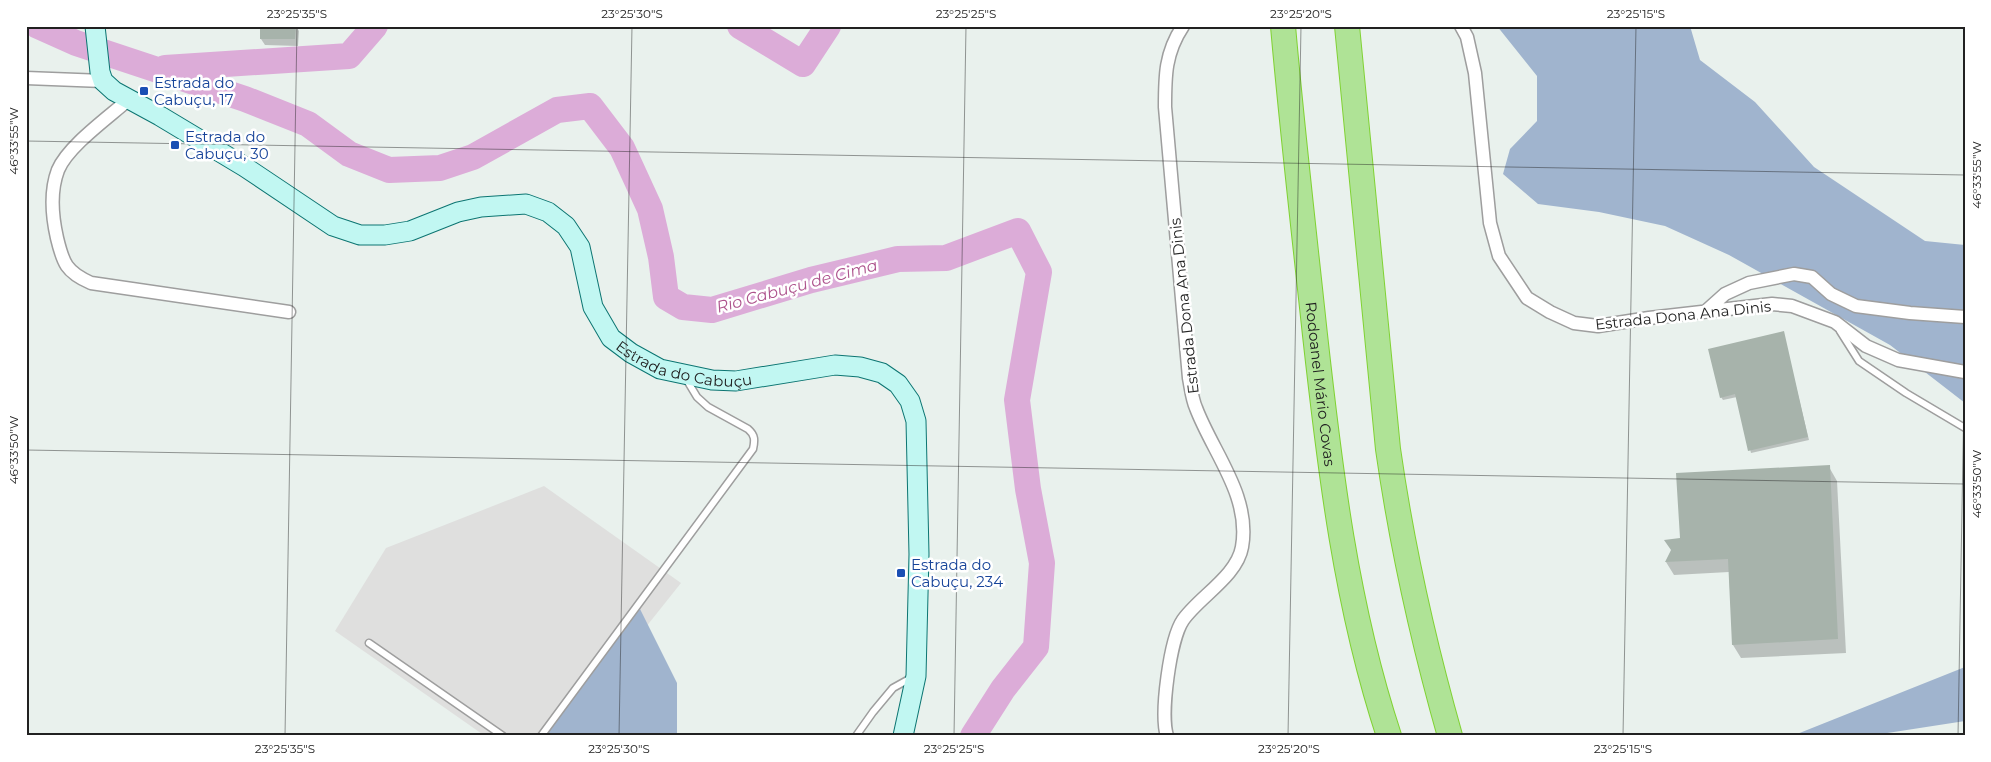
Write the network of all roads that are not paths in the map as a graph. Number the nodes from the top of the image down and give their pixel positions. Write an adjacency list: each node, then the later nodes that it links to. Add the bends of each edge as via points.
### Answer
1 (95, 26): 6 (main road)
2 (1183, 26): 22 (street, Estrada Dona Ana Dinis, via 1174,41 1165,72 1165,107 1189,378 1195,406 1233,482 1243,514 1242,548 1234,566 1183,621 1173,648 1166,679)
3 (1283, 26): 23 (highway, Rodoanel Mário Covas, via 1328,447 1339,522 1356,614 1378,703)
4 (1347, 26): 24 (highway, via 1388,450 1430,665)
5 (1461, 26): 9 (street, Estrada Dona Ana Dinis, via 1467,37 1475,73 1490,223 1499,256 1527,298 1574,323 1598,326)
6 (101, 76): 7 (street); 8 (main road, Estrada do Cabuçu, via 114,91)
7 (26, 78)
8 (128, 100): 10 (street, via 75,146 58,169 53,191 53,222 63,261 77,277 91,283); 14 (main road, Estrada do Cabuçu, via 244,167 333,226 360,235 410,231 458,212 481,207 526,204 548,212 566,226 580,247 593,307 611,338 660,369)
9 (1706, 311): 11 (street, via 1725,294 1749,283 1794,274 1812,277 1831,294 1856,306); 12 (street, Estrada Dona Ana Dinis, via 1772,304 1792,306)
10 (288, 312)
11 (1965, 317)
12 (1834, 322): 13 (street, Estrada Dona Ana Dinis, via 1866,346 1898,360); 15 (lane, via 1859,361)
13 (1965, 372)
14 (684, 375): 17 (main road, Estrada do Cabuçu, via 736,380 835,365 882,373 898,384 910,401 916,421 920,554); 19 (lane, via 697,397 708,407 754,434 753,449)
15 (1965, 428)
16 (370, 643): 18 (lane)
17 (916, 676): 20 (lane, via 892,688); 21 (main road, Estrada do Cabuçu)
18 (503, 736)
19 (541, 736)
20 (856, 736)
21 (903, 736)
22 (1167, 736)
23 (1390, 736)
24 (1450, 736)

